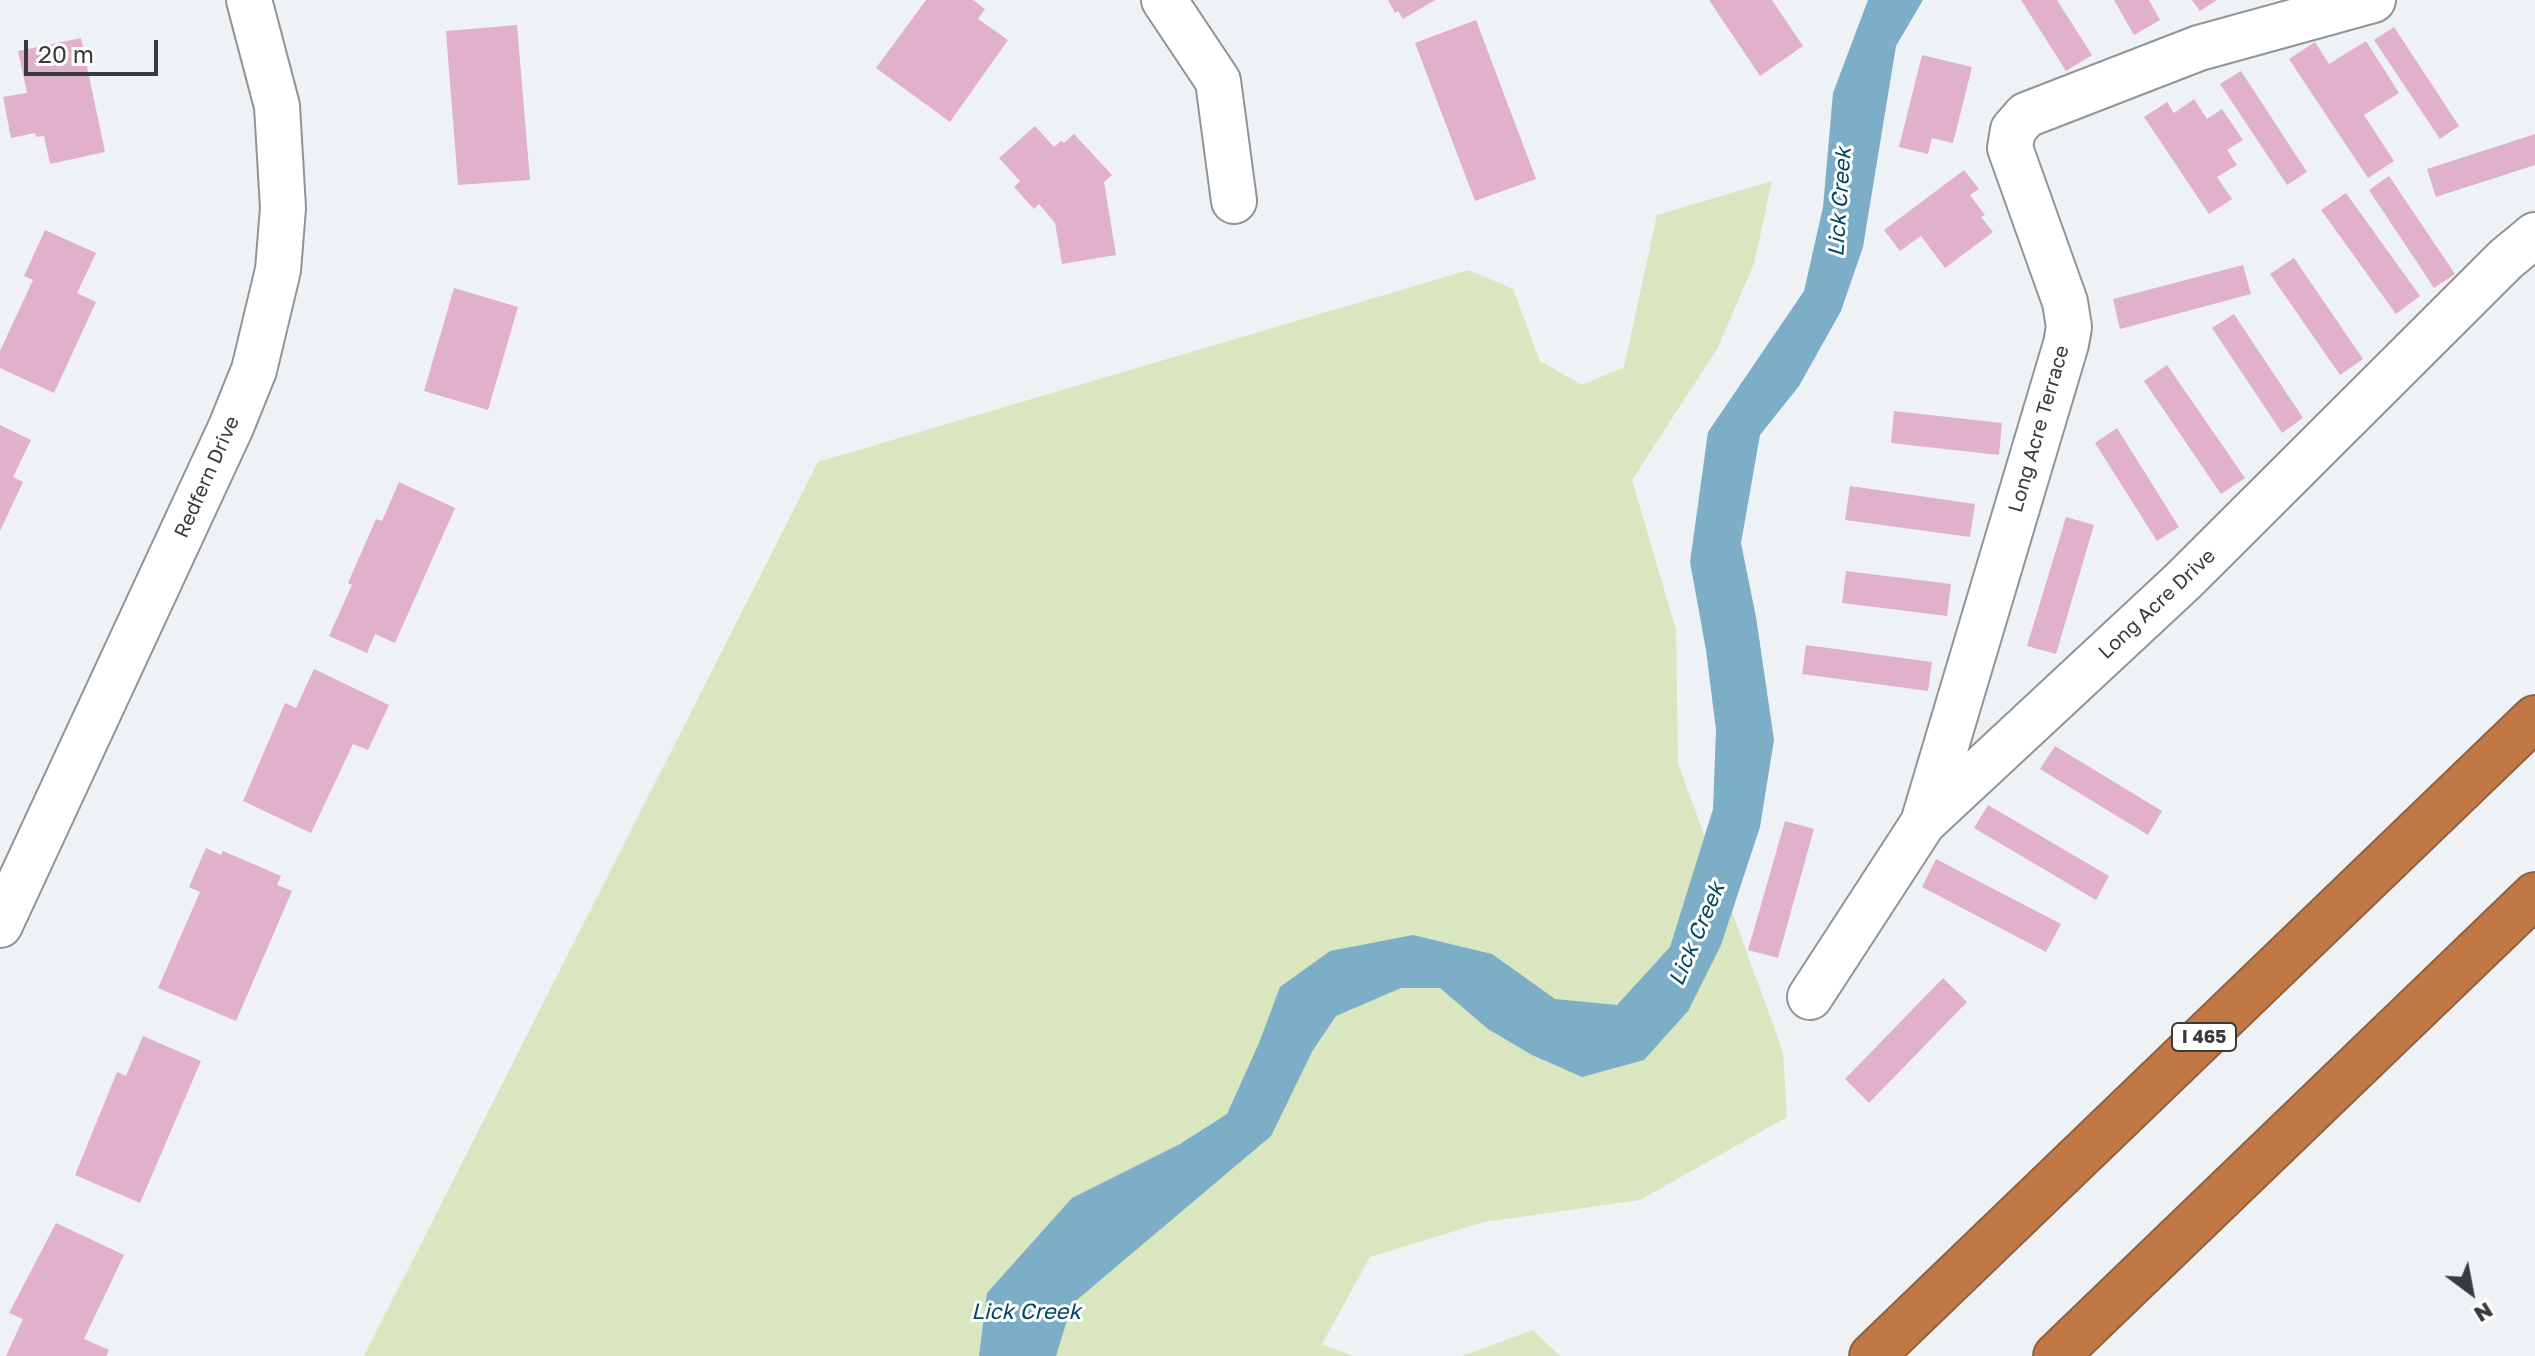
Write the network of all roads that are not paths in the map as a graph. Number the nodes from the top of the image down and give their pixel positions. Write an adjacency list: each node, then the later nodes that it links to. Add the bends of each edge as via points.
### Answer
1 (249, 0): 9 (street, Redfern Drive, via 277,106 283,208 278,270 254,370)
2 (1164, 0): 4 (street, via 1218,81)
3 (2373, 0): 7 (street, Long Acre Terrace, via 2199,48 2026,115 2013,130 2010,148 2065,302 2069,327)
4 (1234, 201)
5 (2535, 235): 7 (street, Long Acre Drive, via 2183,581)
6 (2535, 718): 11 (highway, I 465)
7 (1923, 823): 10 (street, Long Acre Drive)
8 (2535, 895): 12 (highway)
9 (0, 925)
10 (1810, 997)
11 (1872, 1356)
12 (2056, 1356)

